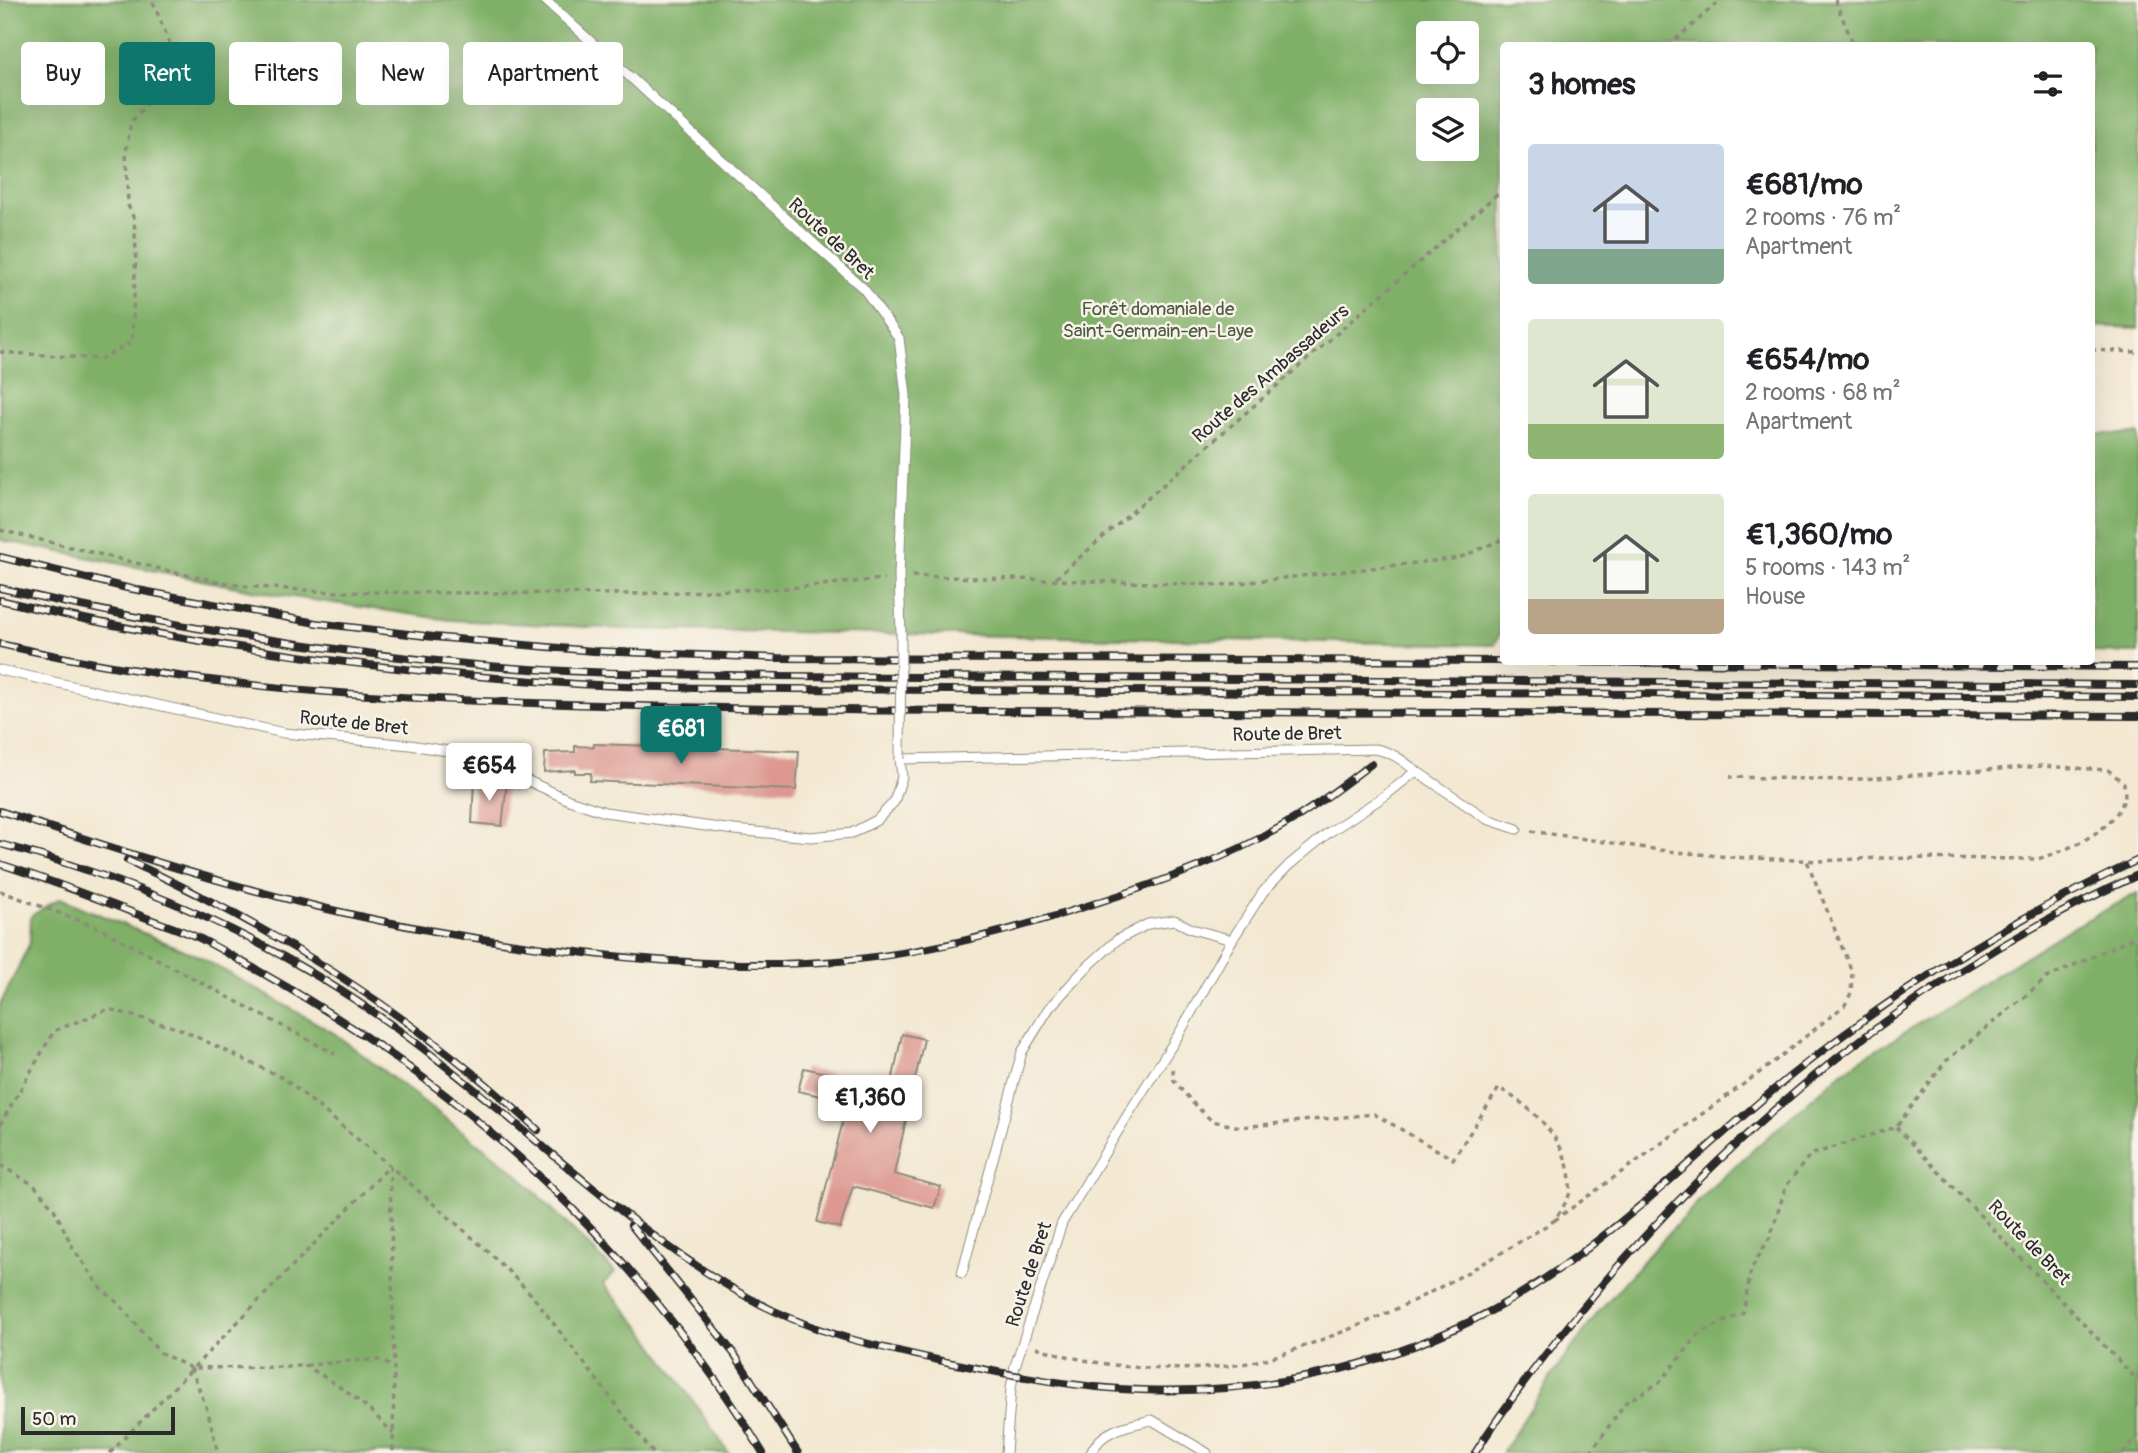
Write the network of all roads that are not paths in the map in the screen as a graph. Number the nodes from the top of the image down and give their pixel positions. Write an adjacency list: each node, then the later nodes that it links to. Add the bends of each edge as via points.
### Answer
1 (545, 0): 3 (lane, Route de Bret, bridge, via 864,289 899,338 906,395 899,576)
2 (0, 670): 3 (lane, Route de Bret, via 284,733 454,752 604,812 734,830 811,837 852,833 877,820 894,802 902,777)
3 (900, 759): 4 (lane, Route de Bret, via 1375,749 1401,758)
4 (1416, 771): 5 (lane, via 1487,819); 6 (lane, Route de Bret, via 1289,865 1263,892)
5 (1517, 829)
6 (1232, 940): 7 (lane, via 1174,920 1149,924 1117,940 1049,1008 1023,1052); 8 (lane, Route de Bret, via 1180,1034 1062,1223 1016,1360)
7 (962, 1273)
8 (1006, 1453)
9 (1091, 1453): 10 (lane, via 1095,1443 1118,1428 1152,1420)
10 (1207, 1453)

